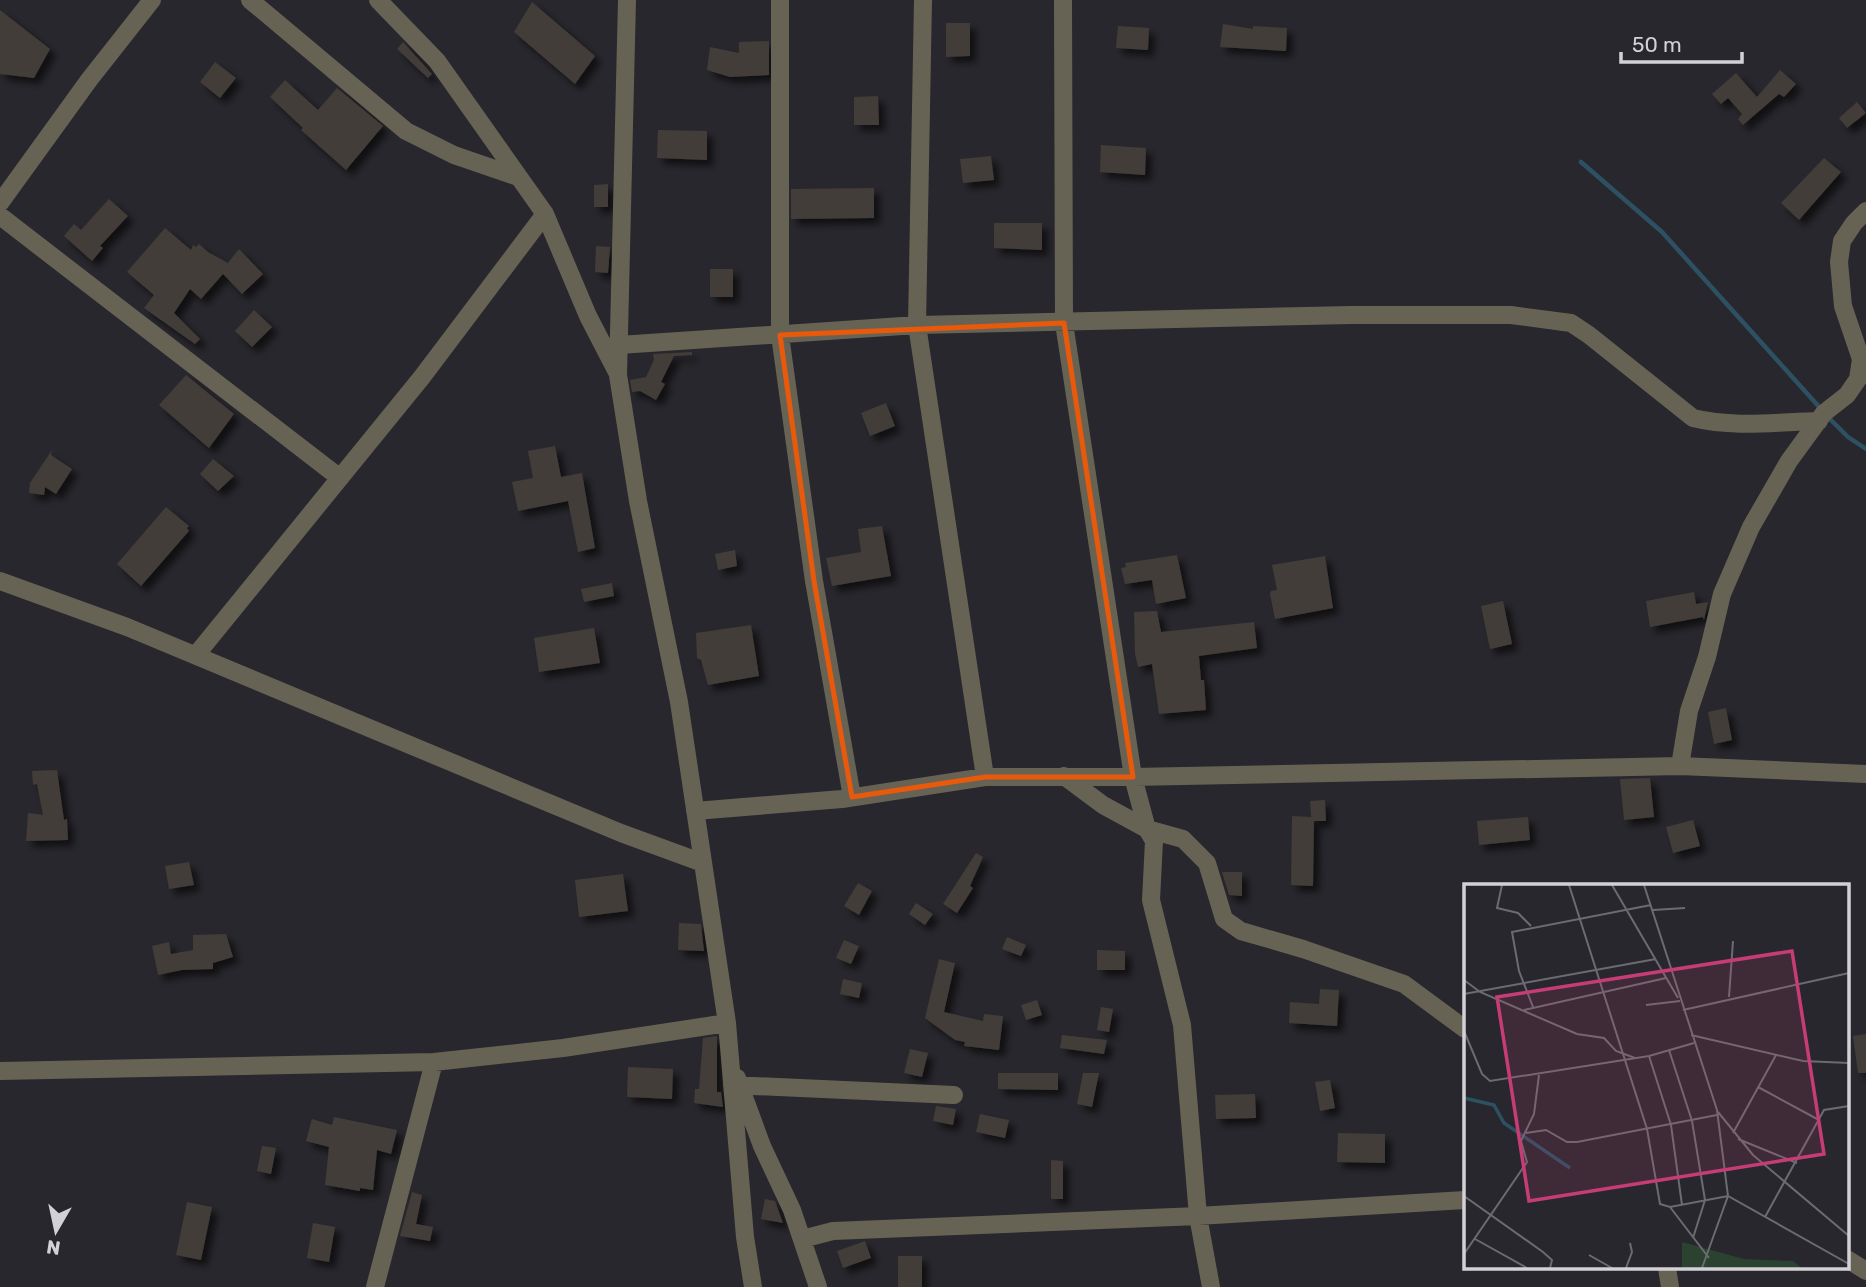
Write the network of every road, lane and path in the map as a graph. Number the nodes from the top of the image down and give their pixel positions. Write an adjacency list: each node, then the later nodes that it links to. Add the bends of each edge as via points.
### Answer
1 (152, 0): 9 (street)
2 (250, 0): 8 (street, via 406,131 454,155)
3 (378, 0): 8 (street, via 437,61)
4 (628, 0): 16 (street)
5 (780, 0): 15 (street)
6 (923, 0): 14 (street)
7 (1063, 0): 13 (street)
8 (518, 177): 11 (street)
9 (0, 203)
10 (1866, 211): 18 (street, via 1842,241 1839,262 1843,306 1861,359 1858,379)
11 (545, 214): 17 (street); 19 (street)
12 (0, 216): 19 (street)
13 (1064, 323): 14 (street); 18 (street, via 1351,316 1550,319 1571,323 1589,335 1693,418 1707,422); 26 (street)
14 (917, 326): 15 (street); 25 (street)
15 (780, 335): 16 (street); 27 (street, via 814,581)
16 (619, 345): 17 (street)
17 (618, 375): 28 (street, via 638,501 680,702)
18 (1819, 421): 22 (street, via 1789,461 1751,527 1723,594 1689,711)
19 (340, 478): 21 (street)
20 (0, 581): 21 (street)
21 (196, 656): 30 (street)
22 (1680, 766): 23 (street); 26 (street)
23 (1866, 774)
24 (1064, 776): 25 (street); 26 (street); 29 (street, via 1102,805)
25 (985, 777): 27 (street)
26 (1133, 777): 29 (street)
27 (852, 797): 28 (street)
28 (695, 811): 30 (street)
29 (1147, 829): 32 (street, via 1183,839 1207,863 1224,919 1241,931 1404,984); 38 (street, via 1154,841 1152,900 1182,1025)
30 (703, 863): 31 (street)
31 (727, 1023): 33 (street); 35 (street, via 728,1056)
32 (1464, 1028)
33 (434, 1062): 34 (street); 42 (street)
34 (0, 1070)
35 (736, 1086): 36 (street); 39 (street); 43 (street, via 745,1237)
36 (954, 1095)
37 (1464, 1200): 38 (street)
38 (1198, 1216): 39 (street, via 833,1231); 45 (street)
39 (802, 1238): 44 (street)
40 (1848, 1260): 41 (street)
41 (1866, 1271)
42 (375, 1287)
43 (753, 1287)
44 (818, 1287)
45 (1211, 1287)

